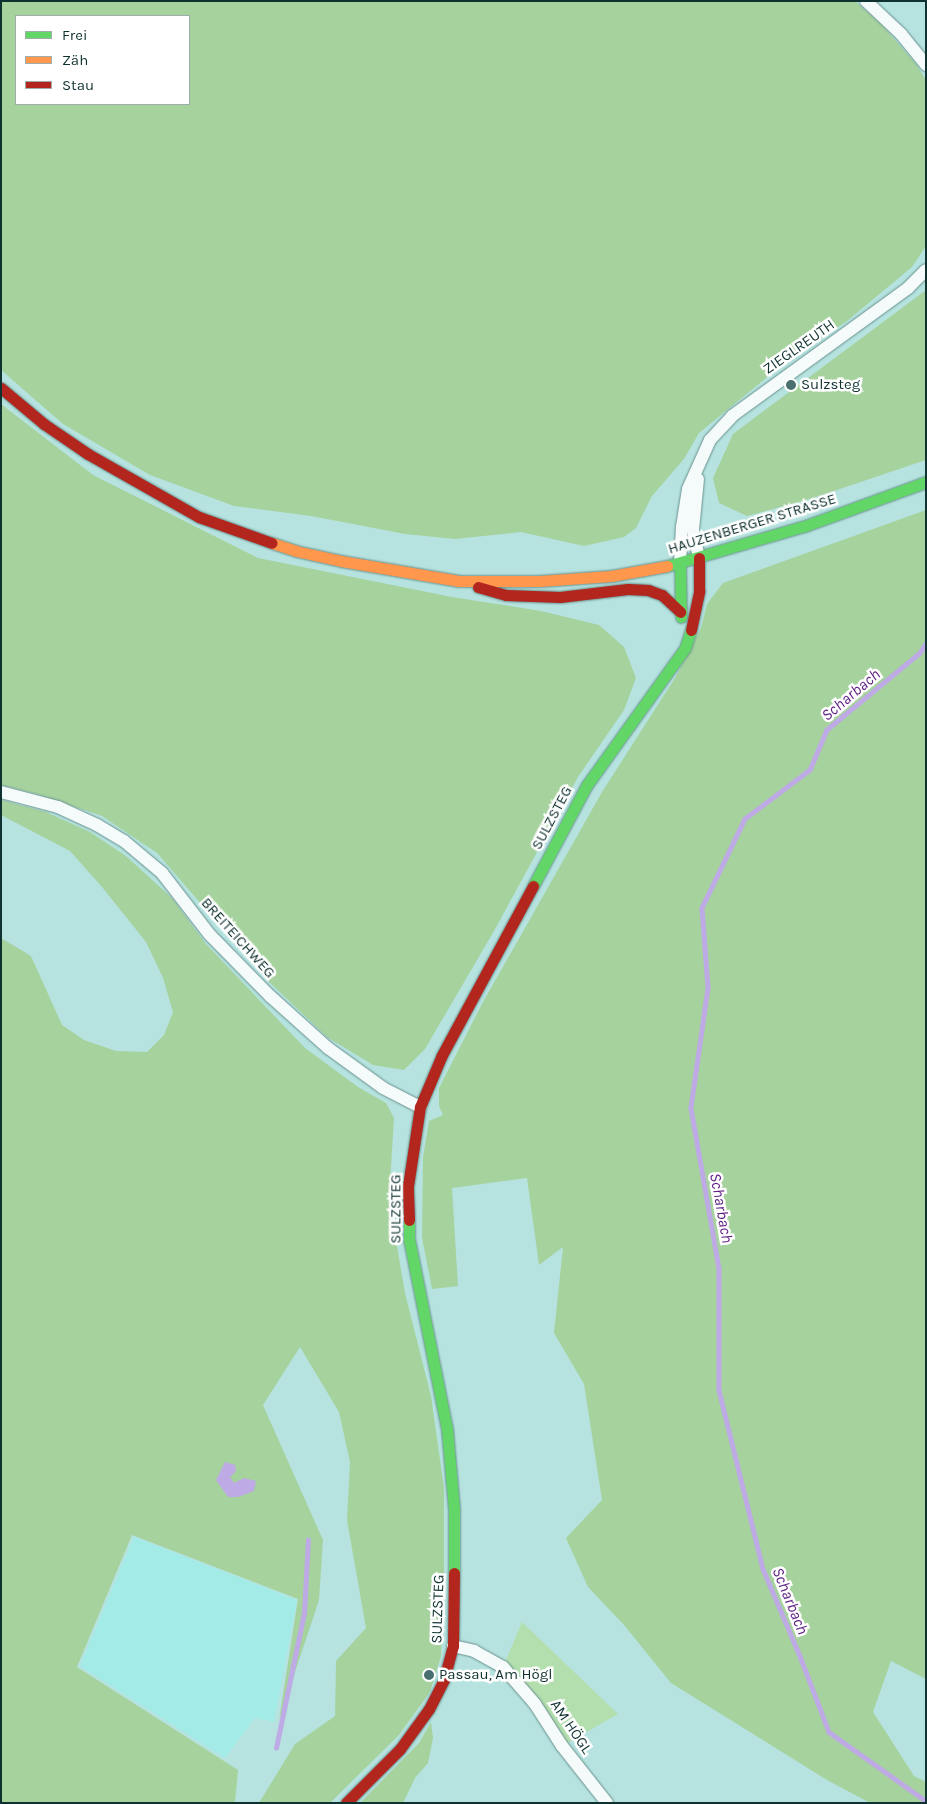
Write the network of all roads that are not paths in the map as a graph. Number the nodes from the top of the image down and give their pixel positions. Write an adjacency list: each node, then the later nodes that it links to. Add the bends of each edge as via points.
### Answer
1 (866, 1): 2 (street, via 901,34)
2 (926, 65)
3 (926, 270): 5 (street, ZIEGLREUTH, via 908,288 732,416 710,440)
4 (1, 388): 9 (street, HAUZENBERGER STRASSE, via 44,424 88,454 200,517 296,551 341,562)
5 (700, 460): 7 (street, ZIEGLREUTH, via 693,530); 8 (street, ZIEGLREUTH, via 688,489)
6 (926, 482): 7 (street, HAUZENBERGER STRASSE, via 805,526)
7 (699, 558): 8 (street, HAUZENBERGER STRASSE); 11 (street, SULZSTEG, via 695,619)
8 (680, 564): 9 (street, HAUZENBERGER STRASSE, via 612,576 539,581); 10 (street)
9 (459, 581): 10 (street, via 506,595 560,598 648,590 662,595)
10 (680, 612): 11 (street)
11 (685, 648): 13 (street, SULZSTEG, via 587,785 442,1055)
12 (1, 792): 13 (street, BREITEICHWEG, via 58,808 124,841 162,873 210,935 270,996 328,1048 383,1088)
13 (420, 1107): 14 (street, SULZSTEG, via 408,1186 409,1239 447,1429 454,1509)
14 (453, 1646): 15 (street, SULZSTEG, via 444,1679 429,1709 400,1749); 16 (street, AM HÖGL, via 474,1651 503,1667 535,1704 562,1746)
15 (346, 1803)
16 (607, 1803)

